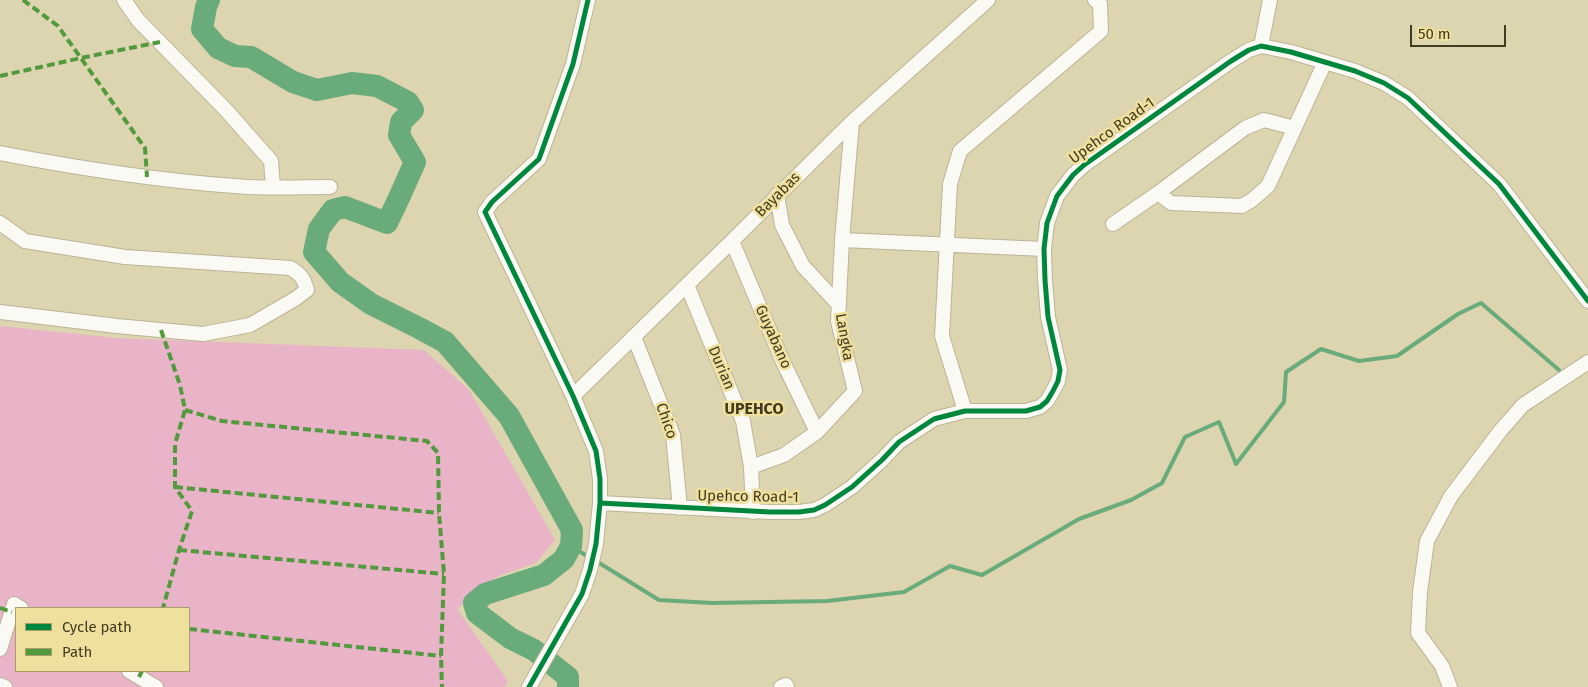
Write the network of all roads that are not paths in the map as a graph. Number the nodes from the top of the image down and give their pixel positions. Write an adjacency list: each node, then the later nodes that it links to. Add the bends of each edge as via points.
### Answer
1 (124, 0): 11 (street, via 138,20 271,161)
2 (588, 0): 27 (street, via 573,64 539,159 485,212)
3 (988, 0): 8 (street, Bayabas)
4 (1095, 0): 19 (street, via 1100,4 1101,31 960,151 950,184)
5 (1270, 0): 6 (street)
6 (1261, 46): 7 (street); 20 (street, Upehco Road-1, via 1231,61 1073,175 1052,208)
7 (1325, 62): 9 (street); 22 (street, via 1384,83 1408,98 1499,184)
8 (852, 122): 14 (street, Bayabas); 17 (street, Langka)
9 (1295, 128): 13 (street, via 1264,120 1245,128); 13 (street, via 1268,186 1242,206 1172,203)
10 (0, 153): 11 (street, via 147,177 236,187)
11 (273, 187): 12 (street)
12 (330, 187)
13 (1158, 192): 16 (street)
14 (777, 195): 18 (street, Bayabas); 23 (street, via 782,225 803,266)
15 (0, 223): 24 (street, via 25,241 125,257 290,268 305,280 307,290 250,324 203,334)
16 (1113, 224)
17 (842, 240): 19 (street); 23 (street, Langka)
18 (732, 241): 21 (street, Bayabas); 29 (street, Guyabano, via 783,362)
19 (947, 245): 20 (street); 28 (street, via 942,336)
20 (1044, 249): 28 (street, Upehco Road-1, via 1048,317 1060,370 1058,381 1040,407 1026,411)
21 (687, 285): 25 (street, Bayabas); 30 (street, Durian, via 743,421)
22 (1588, 301)
23 (839, 305): 29 (street, Langka, via 838,321 855,391)
24 (0, 312)
25 (634, 337): 27 (street, Bayabas); 32 (street, Chico, via 673,435)
26 (1588, 362): 43 (street, via 1523,404 1451,496 1427,541 1418,633 1442,666)
27 (573, 396): 31 (street, via 596,452)
28 (965, 411): 33 (street, Upehco Road-1, via 934,419 918,428 852,487 825,505 799,512)
29 (817, 432): 30 (street, Langka, via 784,455)
30 (751, 467): 33 (street, Durian)
31 (600, 503): 32 (street, Upehco Road-1); 40 (street, via 595,550 582,594)
32 (680, 508): 33 (street, Upehco Road-1)
33 (753, 512)
34 (19, 607): 35 (street, via 14,604)
35 (0, 649)
36 (131, 672): 39 (street)
37 (0, 685): 38 (street)
38 (5, 687)
39 (156, 687)
40 (529, 687)
41 (781, 687): 42 (street)
42 (787, 687)
43 (1450, 687)

